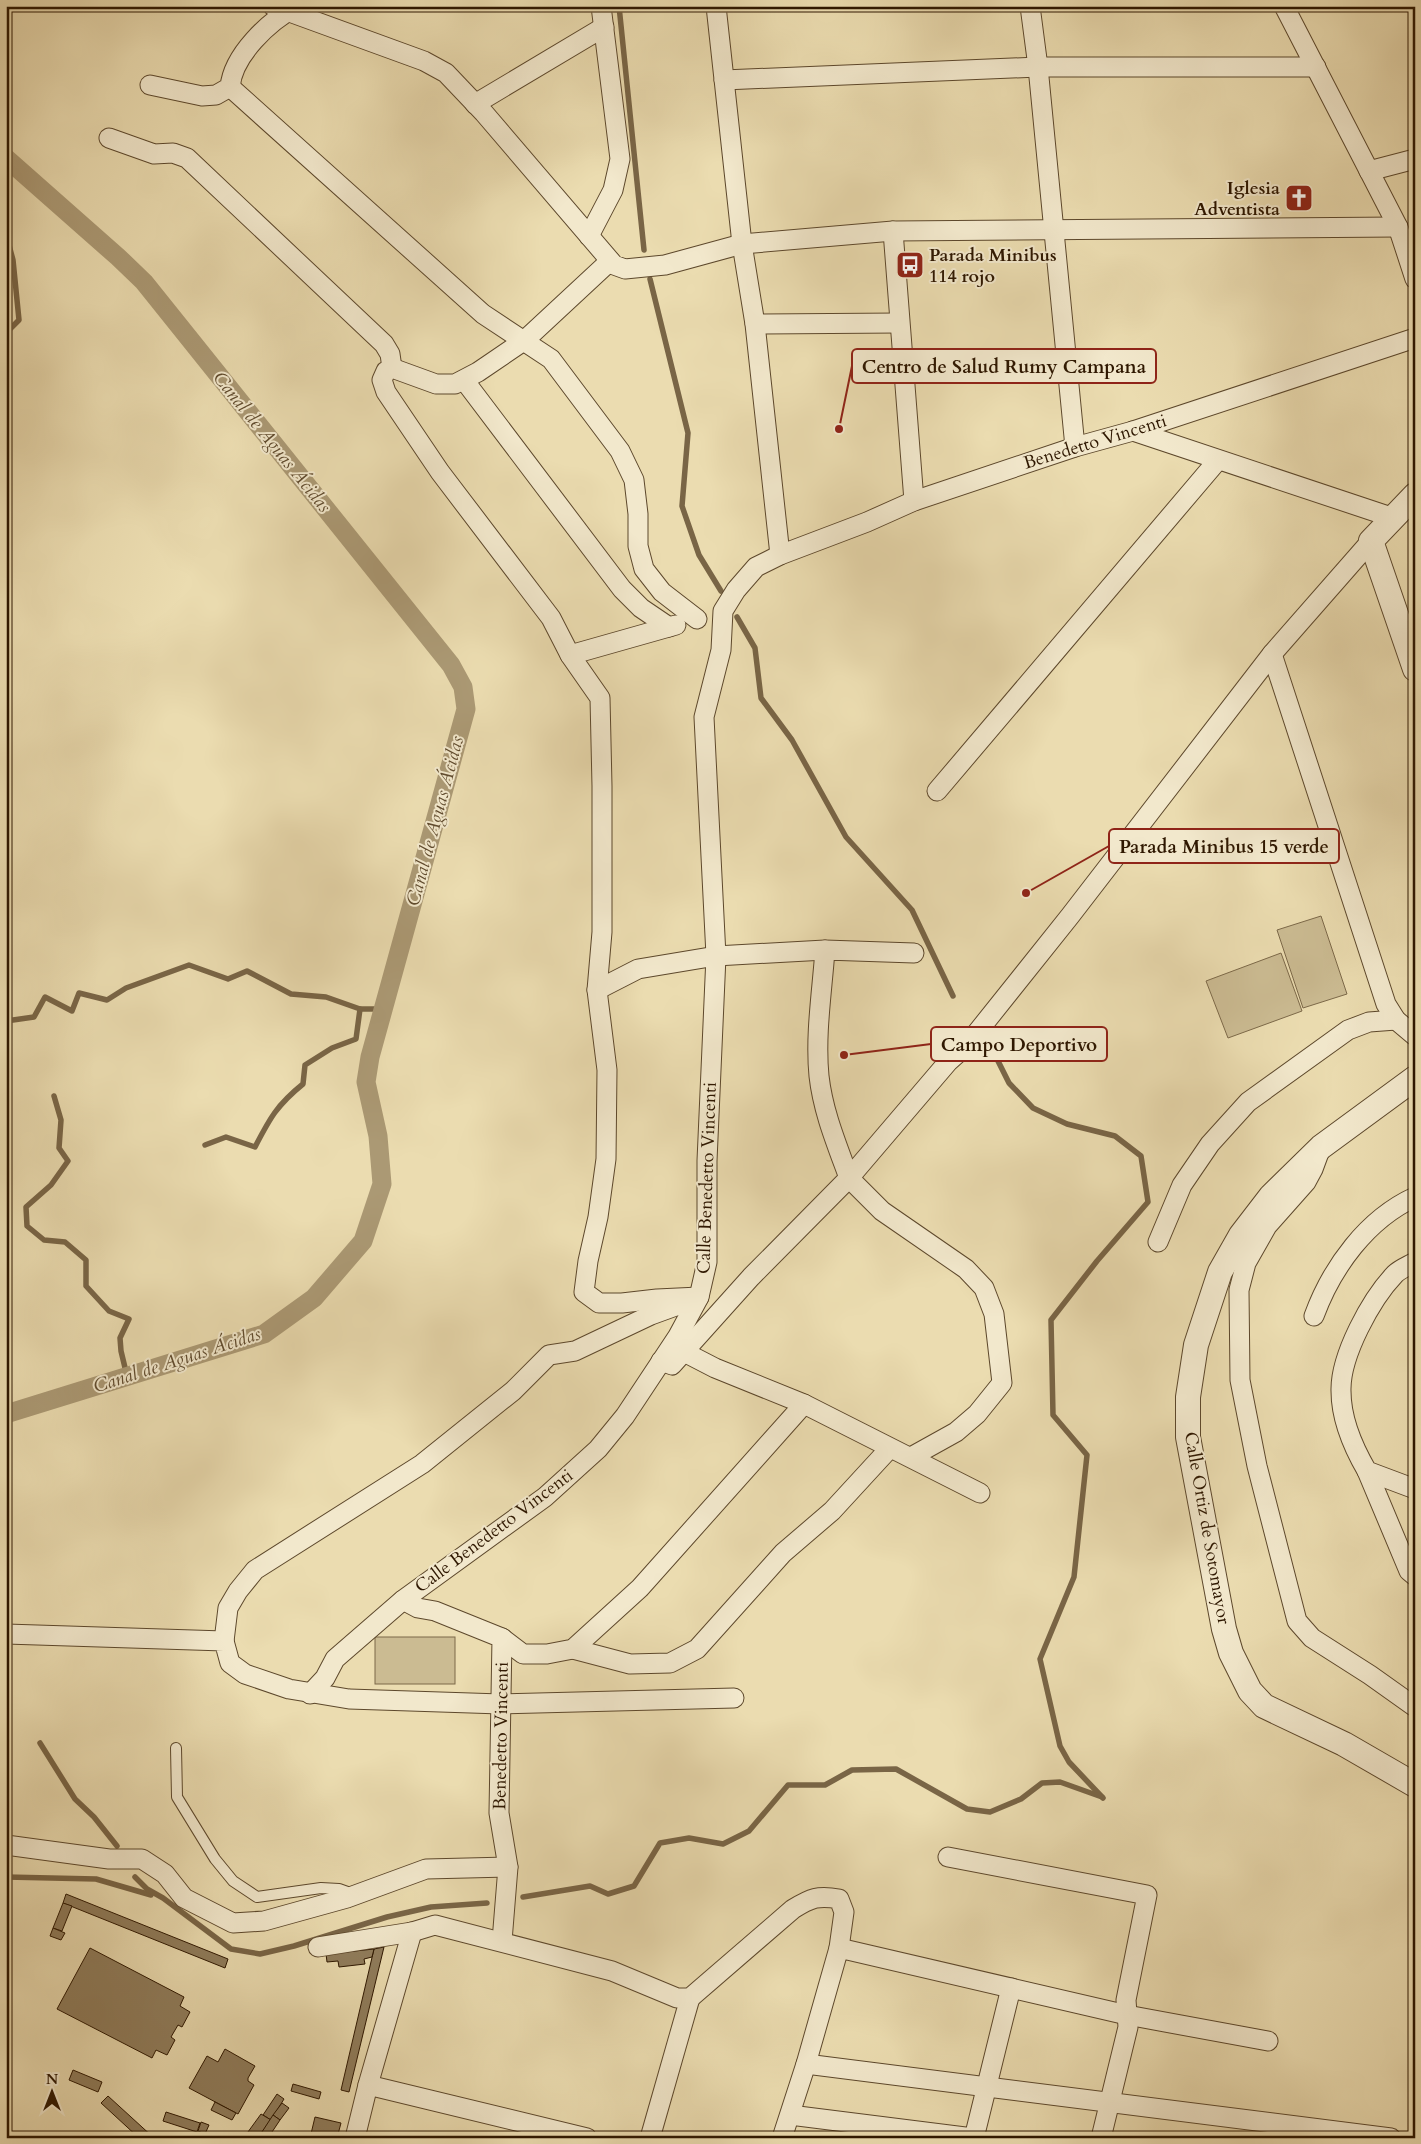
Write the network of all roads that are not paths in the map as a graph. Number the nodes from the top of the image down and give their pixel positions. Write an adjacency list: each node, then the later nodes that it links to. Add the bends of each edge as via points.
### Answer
1 (601, 6): 6 (street)
2 (716, 6): 9 (street)
3 (1030, 6): 7 (street)
4 (1284, 6): 8 (street)
5 (286, 8): 11 (street, via 258,34 236,69); 12 (street, via 424,61 446,73)
6 (604, 27): 12 (street); 19 (street, via 620,159 613,190)
7 (1038, 66): 8 (street); 9 (street); 17 (street)
8 (1316, 67): 15 (street)
9 (724, 80): 20 (street)
10 (150, 85): 11 (street, via 202,96 216,96)
11 (230, 86): 26 (street, via 483,314)
12 (476, 104): 19 (street)
13 (109, 138): 27 (street, via 154,154 173,153 187,158 384,344 390,354)
14 (1415, 159): 15 (street)
15 (1369, 171): 16 (street)
16 (1398, 227): 17 (street); 22 (street)
17 (1054, 228): 18 (street); 30 (street)
18 (893, 230): 20 (street); 23 (street)
19 (589, 236): 21 (street)
20 (742, 244): 21 (street, via 665,265 625,269); 24 (street)
21 (610, 261): 26 (street)
22 (1415, 279)
23 (900, 323): 24 (street); 33 (street)
24 (754, 324): 36 (street)
25 (1415, 338): 29 (street, Benedetto Vincenti)
26 (524, 340): 28 (street); 38 (street, via 551,359 620,451 634,480 638,546 644,569 662,592)
27 (392, 368): 28 (street, via 436,384 456,384); 41 (street, via 386,371 382,380 386,392 440,472 550,618)
28 (464, 380): 39 (street, via 622,588 641,608)
29 (1133, 430): 30 (street, Benedetto Vincenti); 31 (street)
30 (1076, 447): 33 (street, Benedetto Vincenti)
31 (1218, 460): 34 (street); 43 (street)
32 (1415, 495): 34 (street)
33 (914, 502): 36 (street, Benedetto Vincenti)
34 (1394, 518): 35 (street)
35 (1371, 541): 40 (street); 42 (street)
36 (780, 554): 37 (street, Calle Benedetto Vincenti, via 756,567)
37 (723, 611): 38 (street); 46 (street, Calle Benedetto Vincenti, via 721,650 704,717)
38 (697, 619): 39 (street)
39 (669, 627): 41 (street)
40 (1272, 654): 48 (street, via 1386,1004); 52 (street, via 967,1045 948,1062)
41 (570, 655): 47 (street, via 600,698 602,932)
42 (1415, 668)
43 (937, 791)
44 (825, 950): 45 (street); 46 (street); 52 (street, via 818,1044 819,1077 829,1123)
45 (914, 953)
46 (716, 956): 47 (street, via 638,969); 56 (street, Calle Benedetto Vincenti, via 707,1161 707,1262)
47 (597, 990): 56 (street, via 607,1070 606,1159 584,1292 599,1303)
48 (1396, 1020): 49 (street); 54 (street, via 1369,1022 1348,1030 1248,1102 1210,1144 1182,1185)
49 (1415, 1036)
50 (1415, 1078): 51 (street, Calle Ortiz de Sotomayor)
51 (1321, 1147): 75 (street, via 1306,1182 1267,1226 1246,1263 1239,1290 1240,1380 1257,1466 1297,1622 1312,1638); 77 (street, Calle Ortiz de Sotomayor, via 1271,1196 1241,1235 1220,1272 1196,1344 1188,1397 1188,1437 1224,1629 1231,1653 1250,1691 1264,1706 1344,1744)
52 (849, 1178): 58 (street, via 751,1277); 62 (street, via 882,1211 966,1269 984,1288 994,1314 1002,1383 977,1414 956,1432)
53 (1415, 1197): 57 (street, via 1382,1217 1360,1239 1342,1261)
54 (1158, 1242)
55 (1415, 1262): 63 (street, via 1396,1272 1381,1292 1359,1328 1347,1356 1341,1391 1352,1444)
56 (699, 1297): 59 (street, Calle Benedetto Vincenti); 70 (street, via 651,1315 575,1351 549,1355 513,1391 422,1464 256,1570 228,1608)
57 (1314, 1316)
58 (684, 1352): 59 (street, via 672,1365); 60 (street)
59 (661, 1361): 67 (street, Calle Benedetto Vincenti, via 598,1450 545,1497)
60 (804, 1404): 61 (street); 71 (street, via 640,1588)
61 (889, 1448): 62 (street); 71 (street, via 832,1511 783,1554 697,1649 670,1663 630,1664)
62 (911, 1457): 65 (street)
63 (1367, 1471): 64 (street); 66 (street, via 1409,1571)
64 (1415, 1489)
65 (980, 1493)
66 (1415, 1576)
67 (403, 1600): 69 (street, Benedetto Vincenti); 72 (street, Calle Benedetto Vincenti, via 335,1659)
68 (6, 1634): 70 (street)
69 (502, 1638): 71 (street, via 523,1654); 74 (street, Benedetto Vincenti)
70 (224, 1641): 72 (street, via 230,1663 245,1674)
71 (573, 1650)
72 (310, 1694): 74 (street, via 349,1699)
73 (734, 1698): 74 (street)
74 (501, 1704): 80 (street, Benedetto Vincenti, via 499,1813)
75 (1415, 1707)
76 (176, 1748): 81 (lane, via 177,1797 215,1859 233,1881 257,1897 321,1888 339,1888)
77 (1415, 1785)
78 (6, 1844): 81 (street, via 109,1859 142,1859 165,1874 184,1898 233,1922 264,1921)
79 (948, 1857): 88 (street, via 1147,1895 1126,2000)
80 (508, 1867): 81 (street, via 426,1870); 83 (street, Benedetto Vincenti)
81 (354, 1895)
82 (412, 1932): 83 (street, via 435,1925); 84 (street); 91 (street)
83 (502, 1941): 87 (street, via 612,1970 677,1998)
84 (318, 1947)
85 (839, 1948): 86 (street); 87 (street, via 844,1912 839,1899 824,1896 811,1899 793,1909); 90 (street)
86 (1011, 1988): 88 (street); 92 (street)
87 (690, 1998): 98 (street)
88 (1127, 2015): 89 (street); 93 (street, via 1128,2028)
89 (1268, 2042)
90 (806, 2064): 92 (street); 94 (street)
91 (368, 2085): 96 (street); 97 (street)
92 (986, 2087): 93 (street); 100 (street)
93 (1110, 2103): 101 (street); 102 (street)
94 (790, 2114): 95 (street); 99 (street)
95 (889, 2133): 100 (street)
96 (355, 2138)
97 (587, 2138)
98 (650, 2138)
99 (782, 2138)
100 (974, 2138)
101 (1101, 2138)
102 (1391, 2138)

